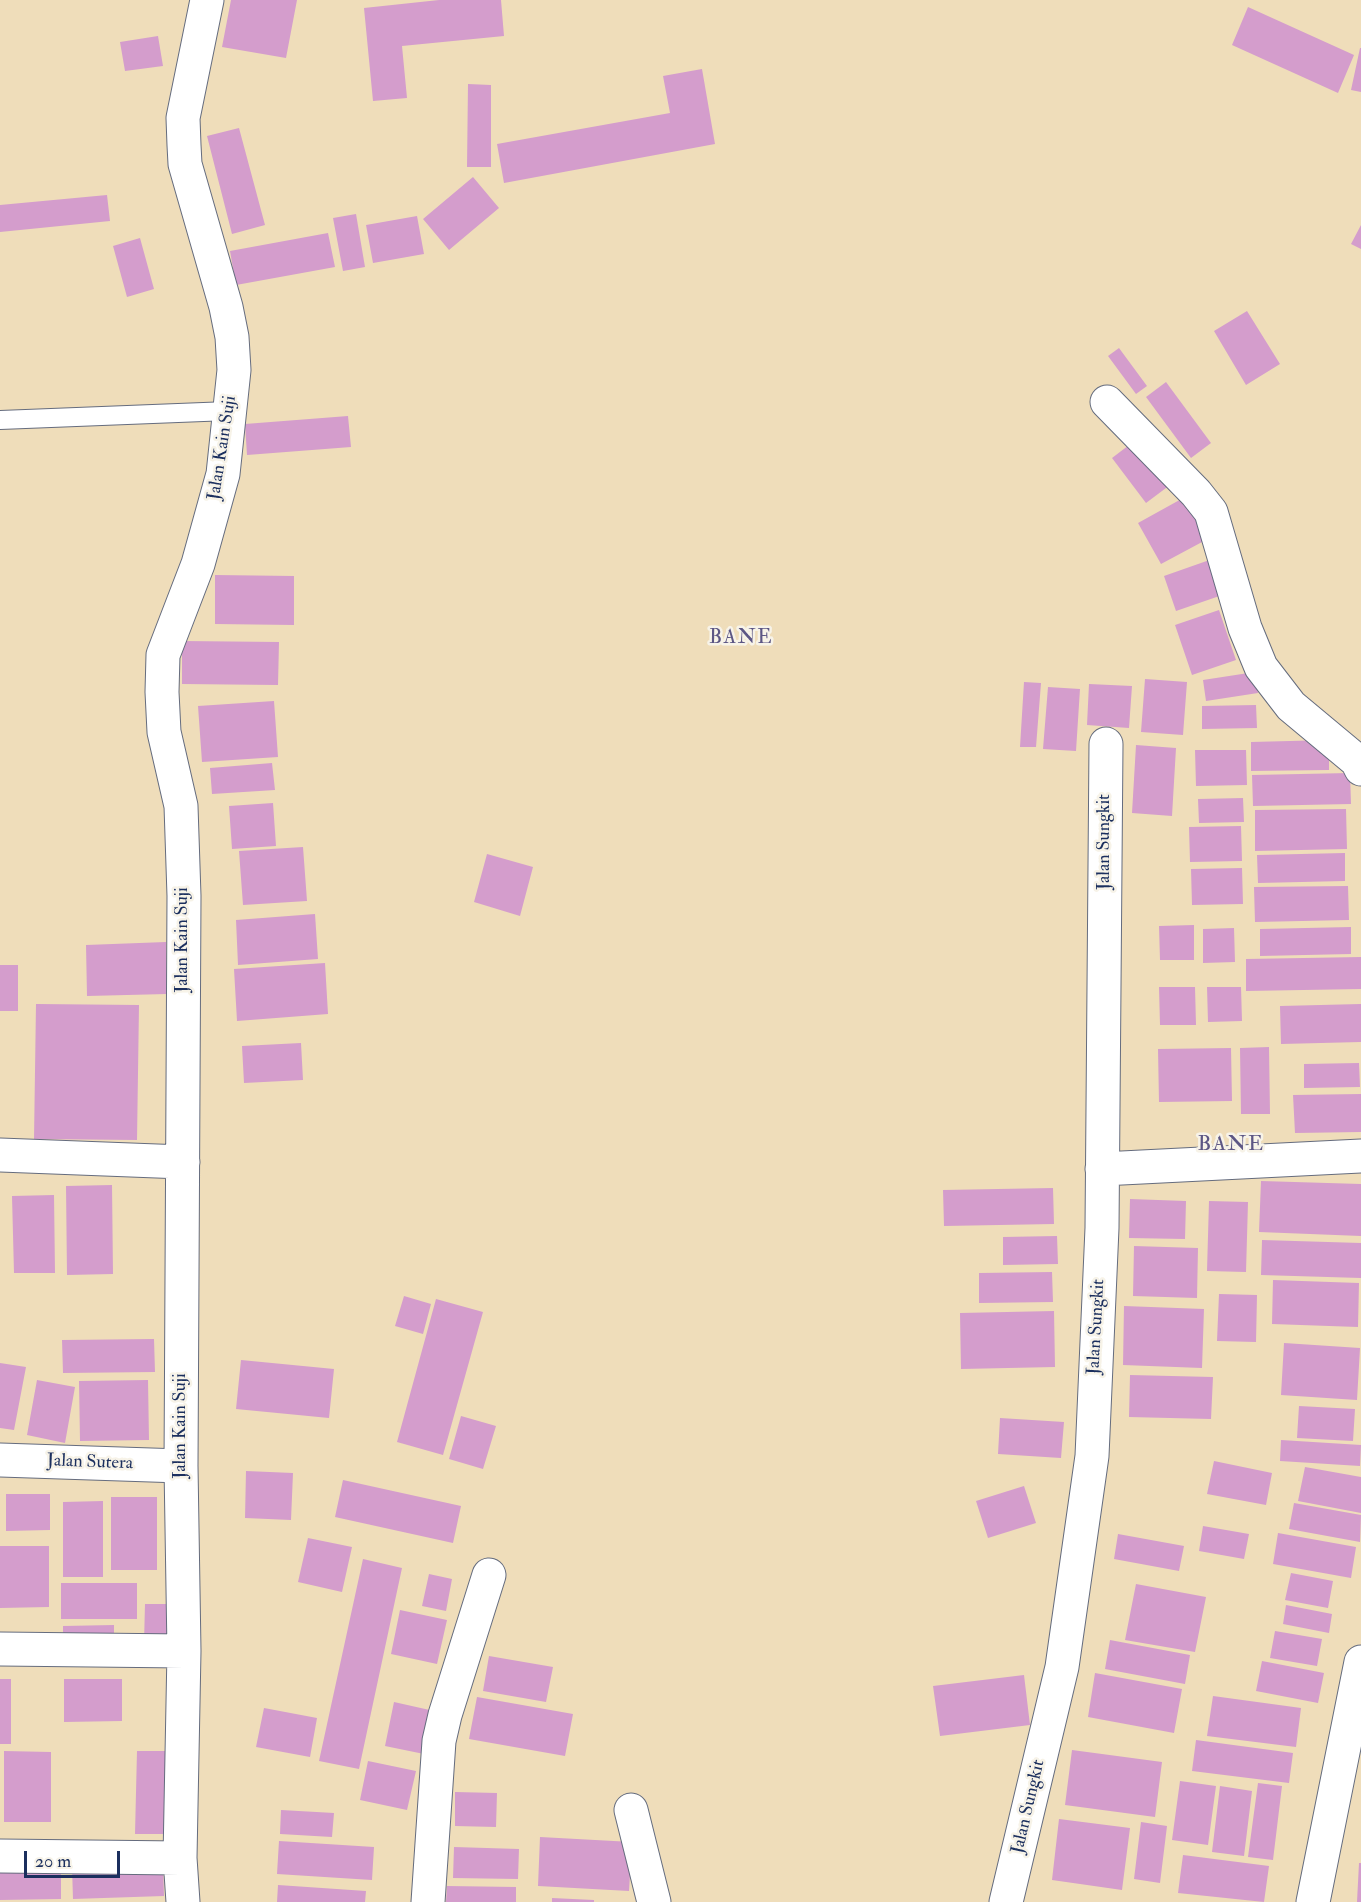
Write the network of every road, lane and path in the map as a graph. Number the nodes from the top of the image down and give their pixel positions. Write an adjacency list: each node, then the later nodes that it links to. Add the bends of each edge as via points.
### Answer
1 (207, 0): 3 (street, Jalan Kain Suji, via 183,118 185,164 232,337 234,370)
2 (1107, 402): 6 (street, via 1211,512 1245,628 1261,667 1291,706 1357,761)
3 (229, 411): 4 (lane); 9 (street, Jalan Kain Suji, via 223,474 198,564 163,656 164,732 181,806 182,830)
4 (0, 420)
5 (1106, 744): 10 (street, Jalan Sungkit)
6 (1361, 769)
7 (0, 1155): 9 (street)
8 (1361, 1156): 10 (street)
9 (183, 1162): 12 (street, Jalan Kain Suji)
10 (1102, 1169): 23 (street, Jalan Sungkit, via 1092,1456 1062,1667)
11 (0, 1460): 12 (street, Jalan Sutera)
12 (181, 1466): 15 (street, Jalan Kain Suji)
13 (489, 1575): 21 (street, via 439,1741)
14 (0, 1649): 15 (street)
15 (184, 1651): 19 (street, Jalan Kain Suji)
16 (1361, 1662): 24 (street)
17 (631, 1810): 22 (street)
18 (0, 1856): 19 (street)
19 (180, 1858): 20 (street, Jalan Kain Suji)
20 (183, 1902)
21 (428, 1902)
22 (654, 1902)
23 (1006, 1902)
24 (1313, 1902)

